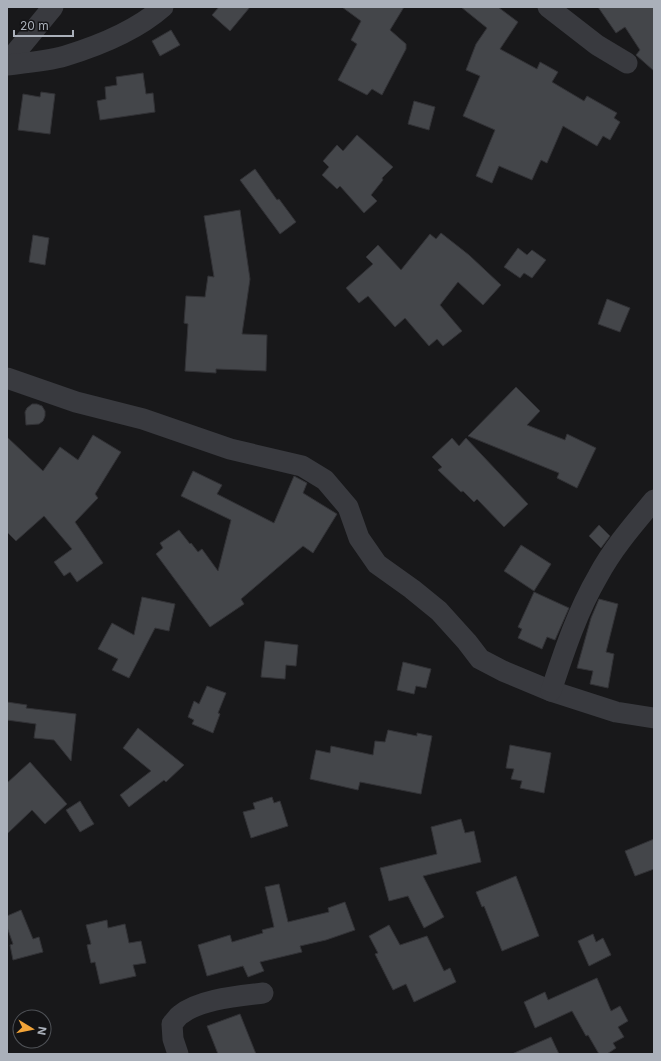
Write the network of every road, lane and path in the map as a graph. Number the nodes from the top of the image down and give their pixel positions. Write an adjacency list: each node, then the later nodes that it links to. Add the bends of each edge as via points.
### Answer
1 (53, 7): 5 (street)
2 (163, 7): 5 (street, via 118,36 64,56)
3 (548, 7): 4 (street, via 597,45)
4 (627, 63)
5 (7, 64)
6 (7, 378): 8 (street, via 76,402 143,419 230,449 302,466 325,480 348,508 359,538 377,564 439,611 480,659)
7 (654, 500): 8 (street, via 623,536 598,576 570,637)
8 (551, 691): 9 (street, via 616,712)
9 (654, 718)
10 (263, 994): 11 (street, via 222,998 195,1006 181,1014 172,1024)
11 (178, 1054)

